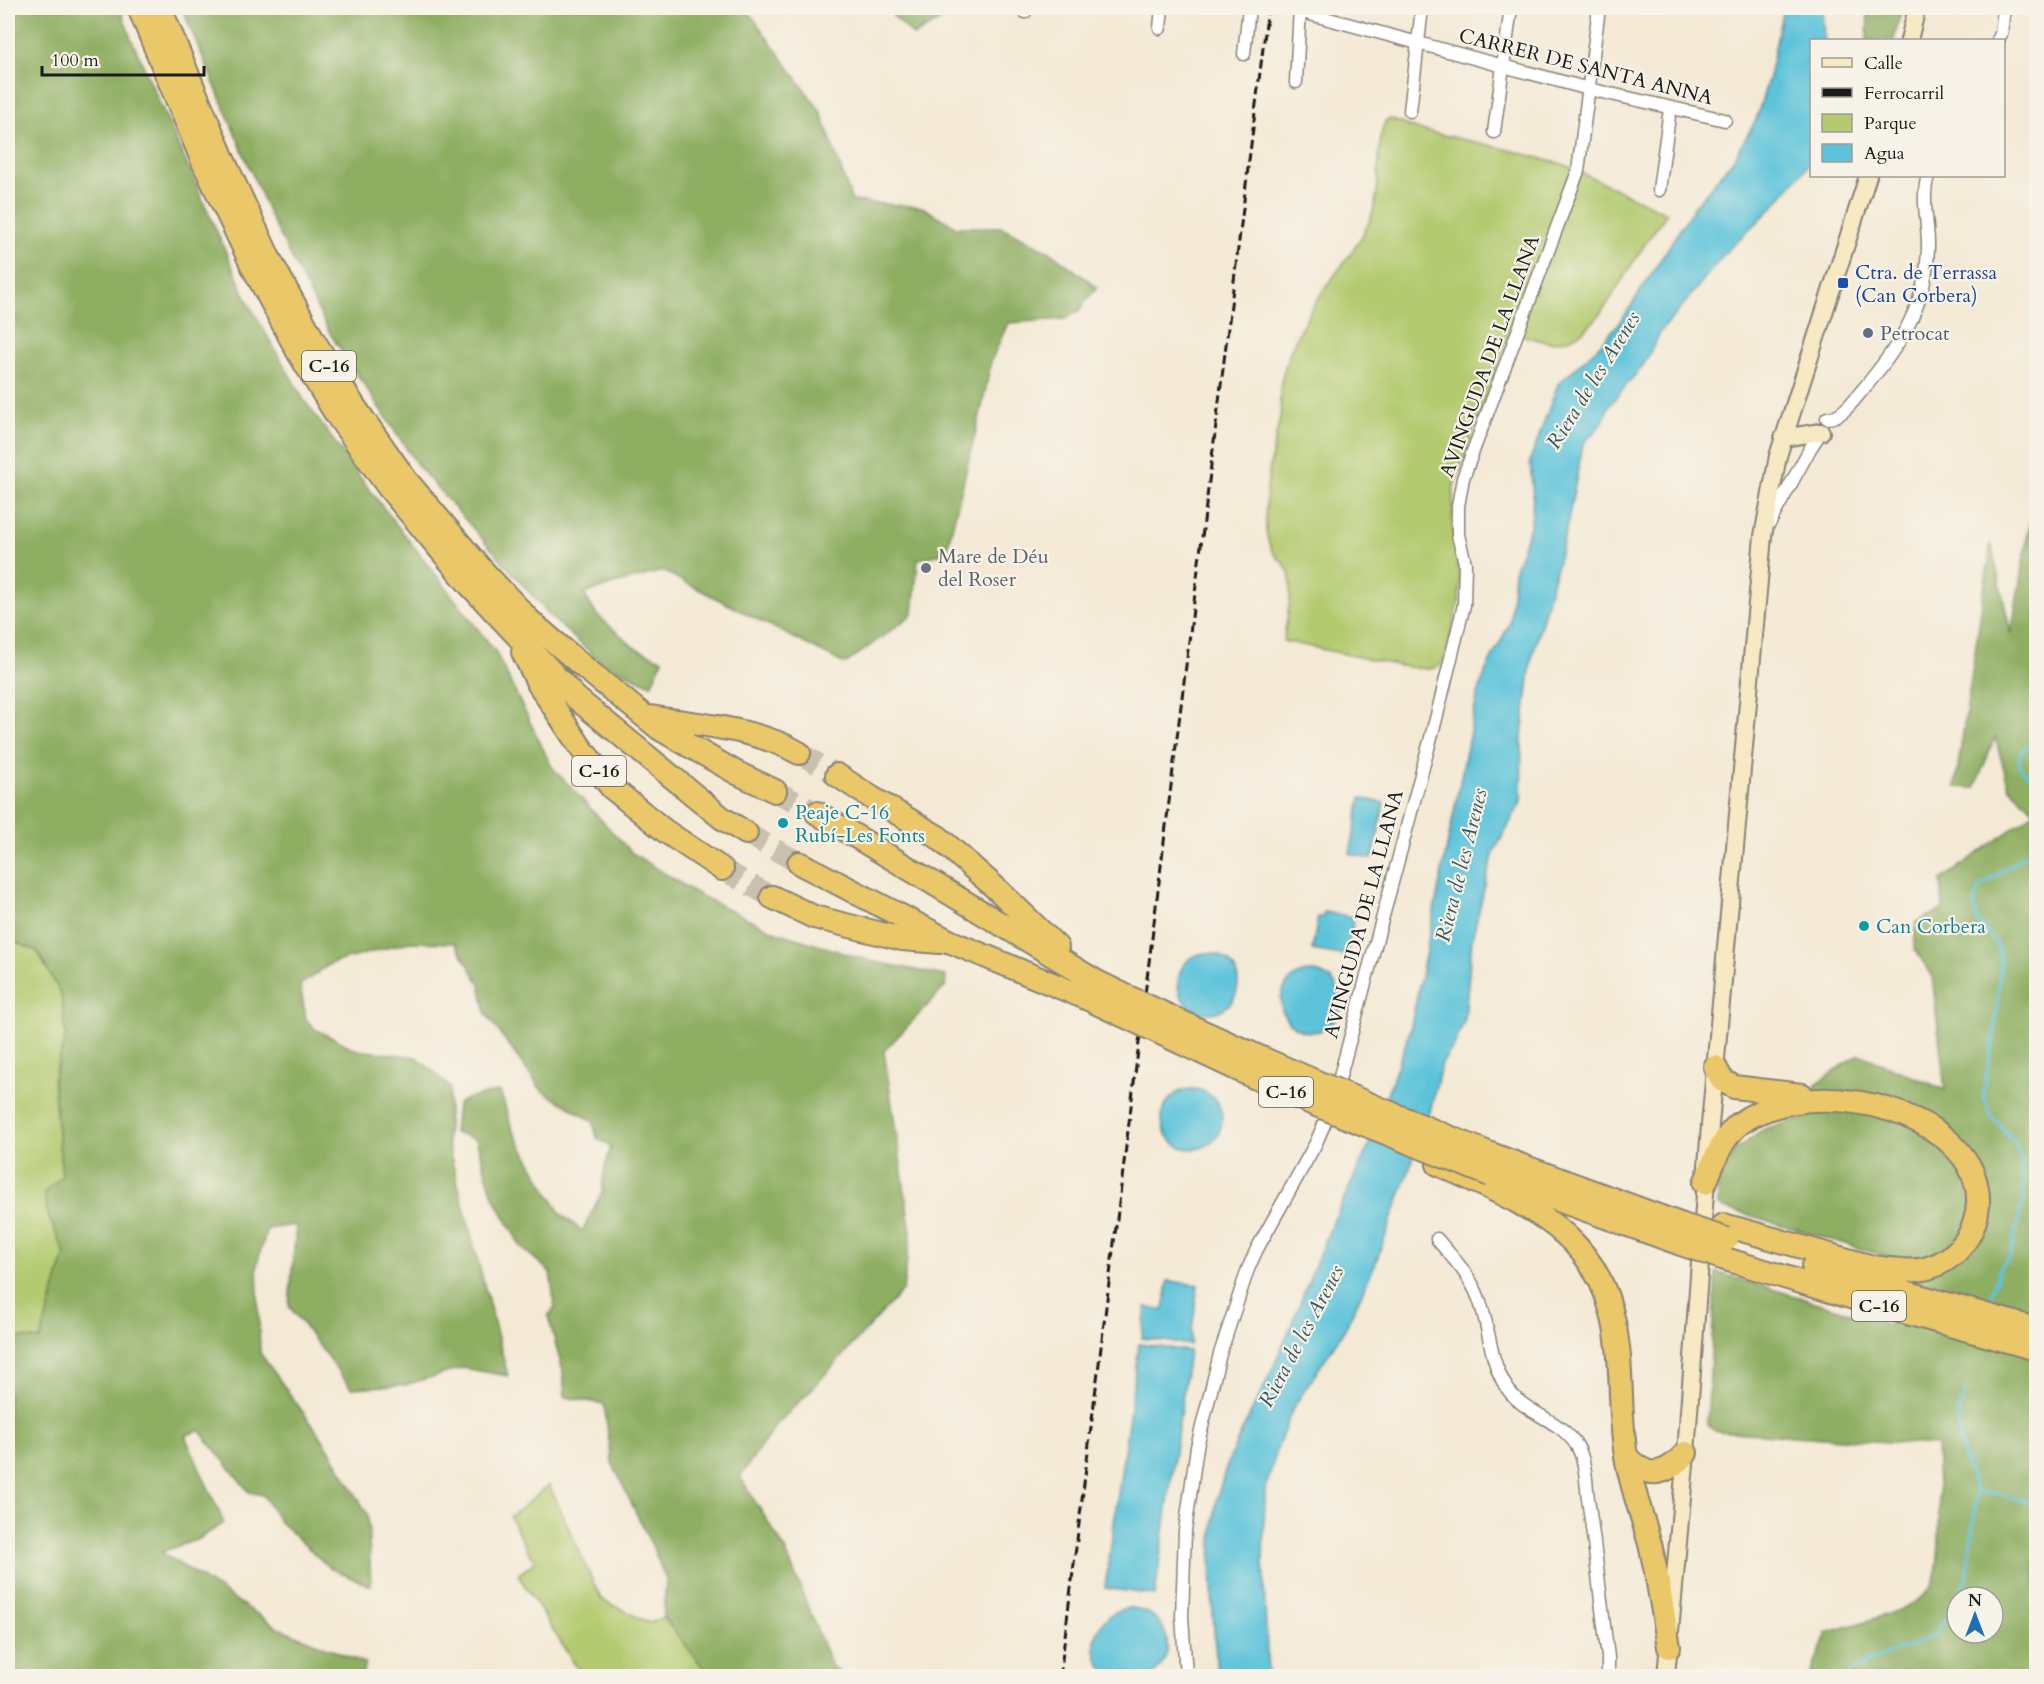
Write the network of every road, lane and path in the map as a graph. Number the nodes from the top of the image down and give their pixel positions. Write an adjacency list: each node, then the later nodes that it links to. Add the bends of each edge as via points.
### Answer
1 (139, 8): 30 (highway, C-16, via 204,164 297,350 336,414 389,488)
2 (160, 8): 31 (highway, C-16, via 269,258 354,406 406,480 482,570 531,622)
3 (1162, 8): 11 (street)
4 (1249, 8): 15 (street)
5 (1422, 8): 14 (street)
6 (1511, 8): 16 (street)
7 (1599, 8): 18 (street, AVINGUDA DE LA LLANA)
8 (1917, 8): 12 (main road)
9 (2004, 8): 13 (street)
10 (1300, 9): 14 (street, CARRER DE SANTA ANNA); 17 (street)
11 (1160, 28)
12 (1909, 39)
13 (1998, 39)
14 (1418, 43): 16 (street, CARRER DE SANTA ANNA); 20 (street)
15 (1244, 54)
16 (1503, 66): 18 (street, CARRER DE SANTA ANNA); 22 (street)
17 (1296, 81)
18 (1589, 89): 19 (street, CARRER DE SANTA ANNA); 54 (street, AVINGUDA DE LA LLANA, via 1581,159 1570,196 1463,478 1458,535 1465,563 1464,605 1339,1080 1316,1143 1257,1249 1214,1377 1197,1447 1185,1532 1182,1616)
19 (1670, 109): 21 (street, CARRER DE SANTA ANNA); 25 (street)
20 (1410, 111)
21 (1725, 120)
22 (1494, 132)
23 (1868, 177): 26 (main road)
24 (1929, 177): 27 (street, via 1925,191 1928,260 1915,315 1891,355 1863,389 1838,416)
25 (1659, 190)
26 (1794, 406): 27 (main road, via 1796,419); 28 (main road)
27 (1819, 428): 28 (main road); 29 (street)
28 (1783, 438): 29 (main road)
29 (1763, 536): 42 (main road)
30 (517, 637): 36 (highway, C-16, via 576,698 722,818); 38 (highway, C-16, via 538,683 612,788 665,831)
31 (644, 716): 32 (highway, C-16, via 752,735); 34 (highway, C-16, via 660,729)
32 (799, 753)
33 (837, 775): 41 (highway, C-16, via 938,837 1045,935)
34 (775, 791)
35 (817, 813): 41 (highway, C-16, via 1018,933)
36 (746, 833)
37 (799, 863): 40 (highway, C-16)
38 (722, 869)
39 (772, 897): 40 (highway, C-16, via 825,920 902,939)
40 (951, 942): 41 (highway, C-16)
41 (1088, 985): 44 (highway, C-16, bridge, via 1393,1115); 44 (highway, C-16, bridge, via 1207,1056 1377,1130)
42 (1715, 1067): 43 (highway, via 1722,1080 1734,1086); 45 (main road)
43 (1840, 1100): 45 (highway, via 1790,1103 1748,1119 1727,1136); 48 (highway, via 1875,1106 1909,1118 1940,1136 1963,1156 1976,1180 1979,1205 1970,1233 1960,1248 1926,1269 1892,1270)
44 (1488, 1172): 46 (highway, C-16); 46 (highway, C-16, via 1574,1186); 52 (highway, via 1515,1200 1550,1221 1584,1253 1600,1279 1616,1337)
45 (1706, 1183): 51 (main road)
46 (1681, 1227): 48 (highway, C-16, bridge); 48 (highway)
47 (1437, 1239): 55 (street, via 1478,1295 1496,1366 1505,1385 1527,1408 1566,1434 1580,1454)
48 (1724, 1240): 49 (highway, C-16); 50 (highway, C-16, via 1860,1300)
49 (2037, 1329)
50 (2037, 1349)
51 (1686, 1453): 52 (highway, via 1671,1468 1653,1473); 53 (main road)
52 (1626, 1456): 53 (highway, via 1657,1574)
53 (1669, 1647): 56 (main road)
54 (1186, 1677)
55 (1608, 1677)
56 (1666, 1677)

